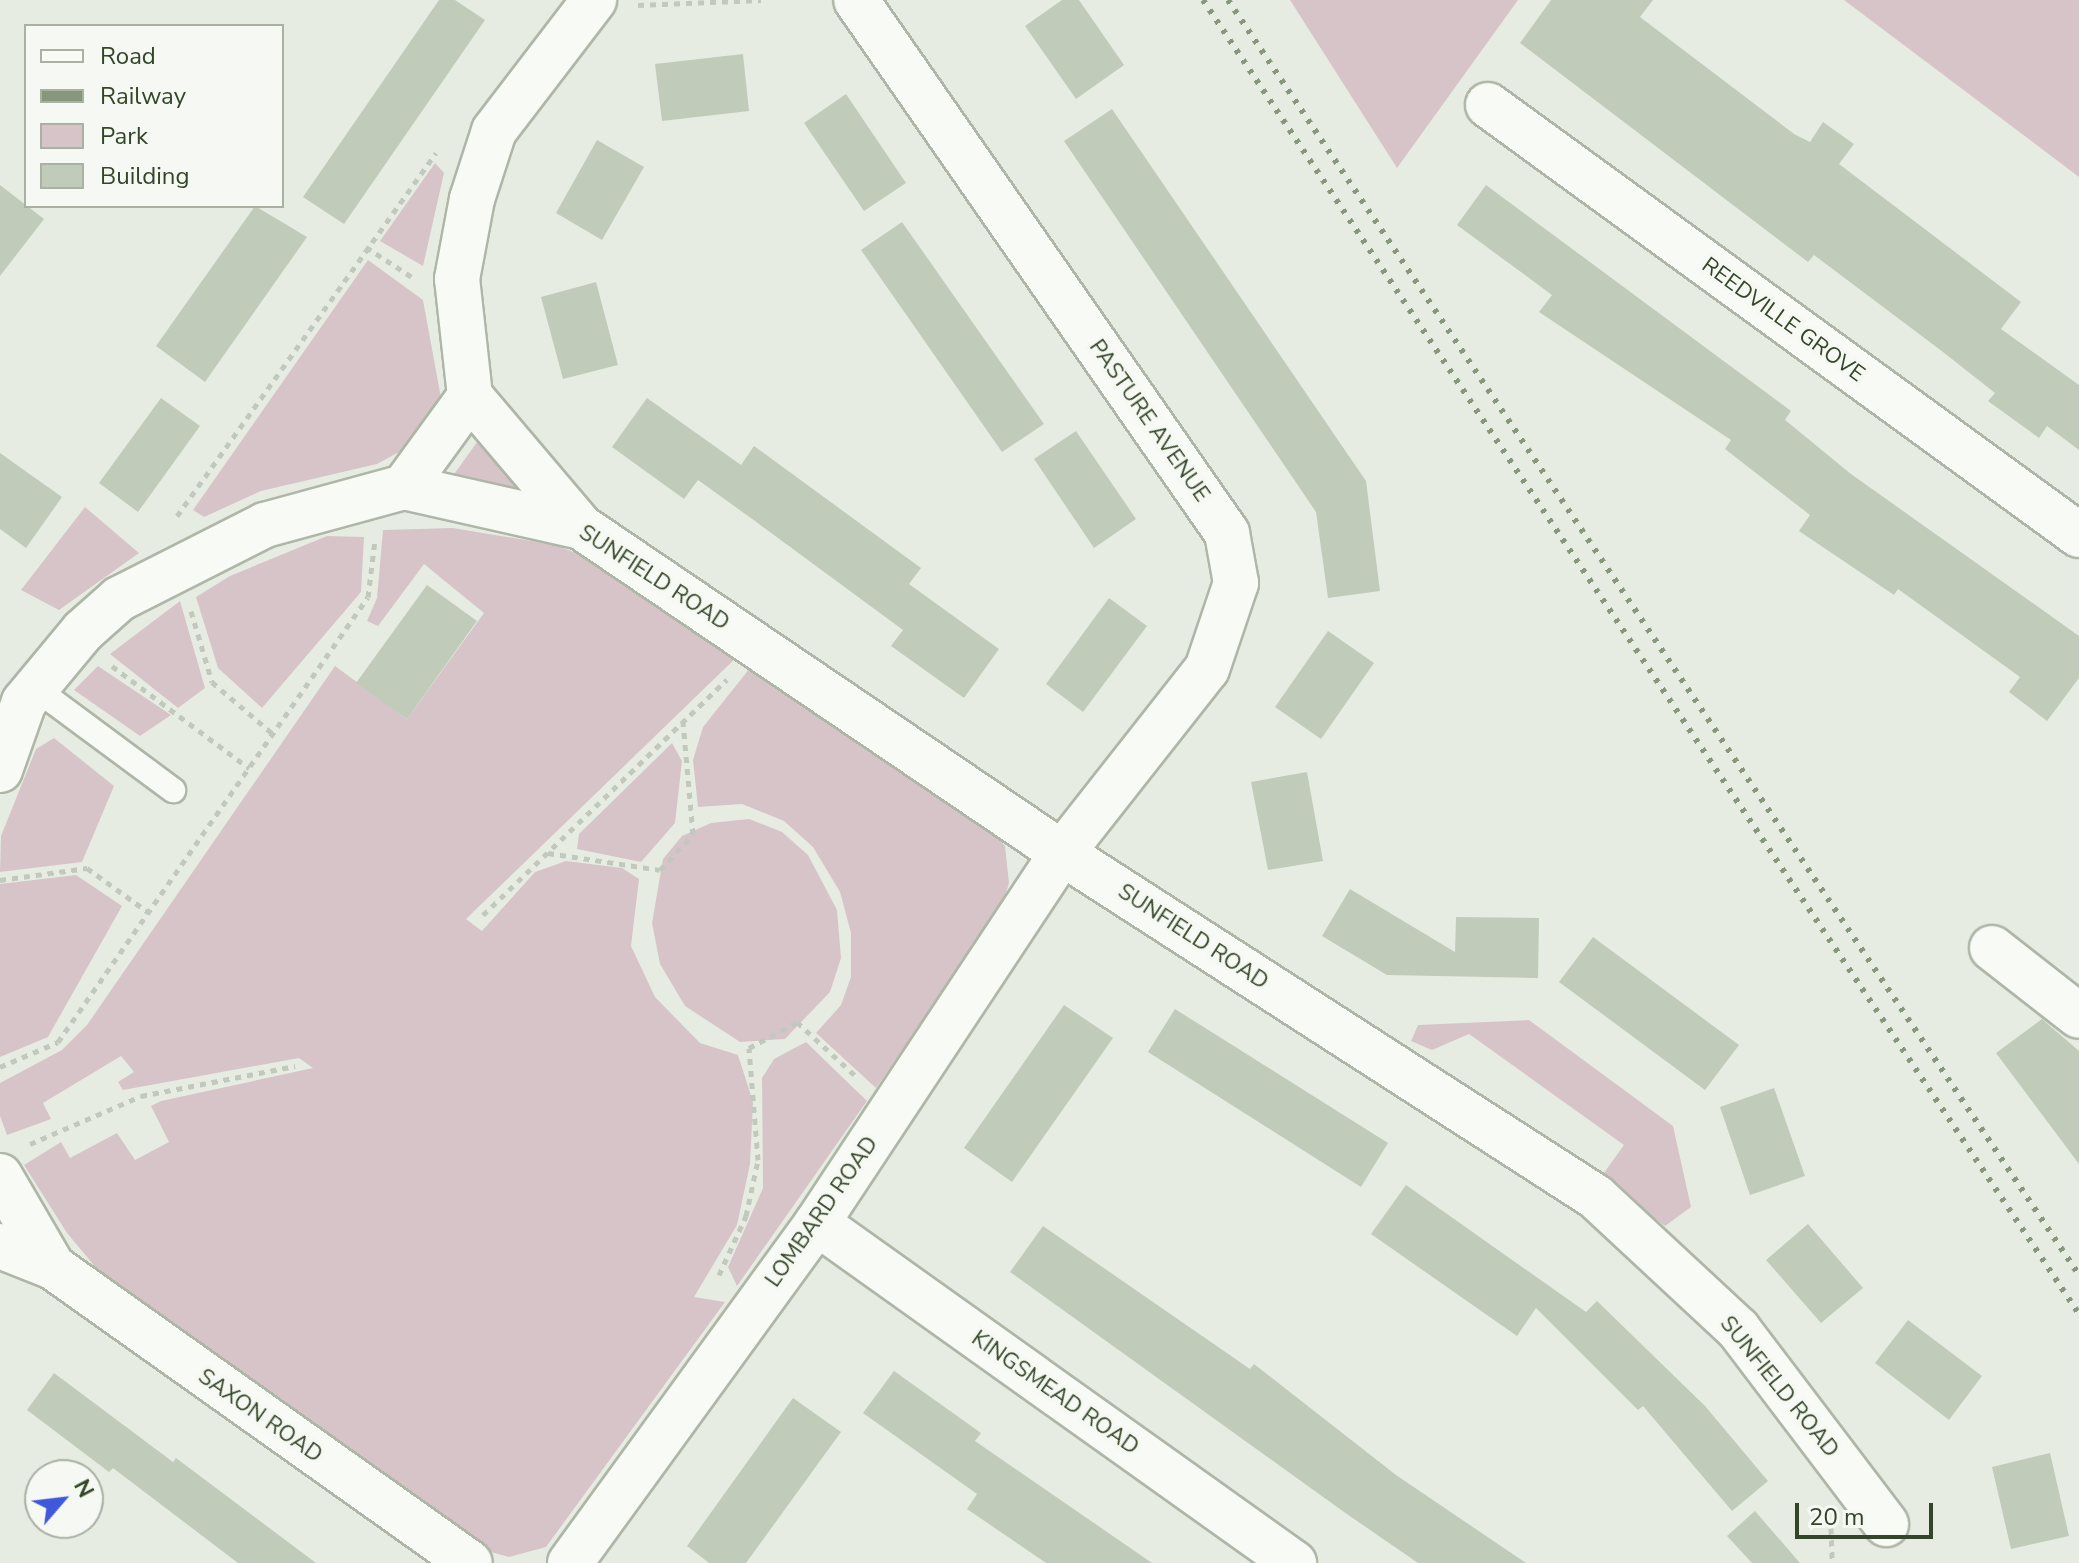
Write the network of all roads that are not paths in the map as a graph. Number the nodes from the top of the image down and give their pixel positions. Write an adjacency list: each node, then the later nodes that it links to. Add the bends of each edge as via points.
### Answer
1 (856, 0): 11 (street, PASTURE AVENUE, via 1227,533 1236,583 1207,669)
2 (592, 3): 4 (street, via 494,131 472,199 457,279)
3 (1488, 105): 7 (street, REEDVILLE GROVE)
4 (470, 396): 5 (street); 6 (street)
5 (384, 492): 6 (street, SUNFIELD ROAD); 8 (street, via 265,525 119,599)
6 (581, 527): 11 (street, SUNFIELD ROAD)
7 (2079, 535)
8 (20, 692): 9 (street); 10 (lane)
9 (0, 770)
10 (173, 790)
11 (1062, 853): 15 (street, LOMBARD ROAD); 18 (street, SUNFIELD ROAD, via 1596,1197 1738,1329)
12 (1992, 948): 13 (street)
13 (2079, 1016)
14 (7, 1164): 17 (street)
15 (817, 1223): 20 (street, LOMBARD ROAD); 21 (street, KINGSMEAD ROAD)
16 (0, 1246): 17 (street)
17 (53, 1267): 19 (street, SAXON ROAD)
18 (1886, 1524)
19 (470, 1563)
20 (570, 1563)
21 (1294, 1563)

